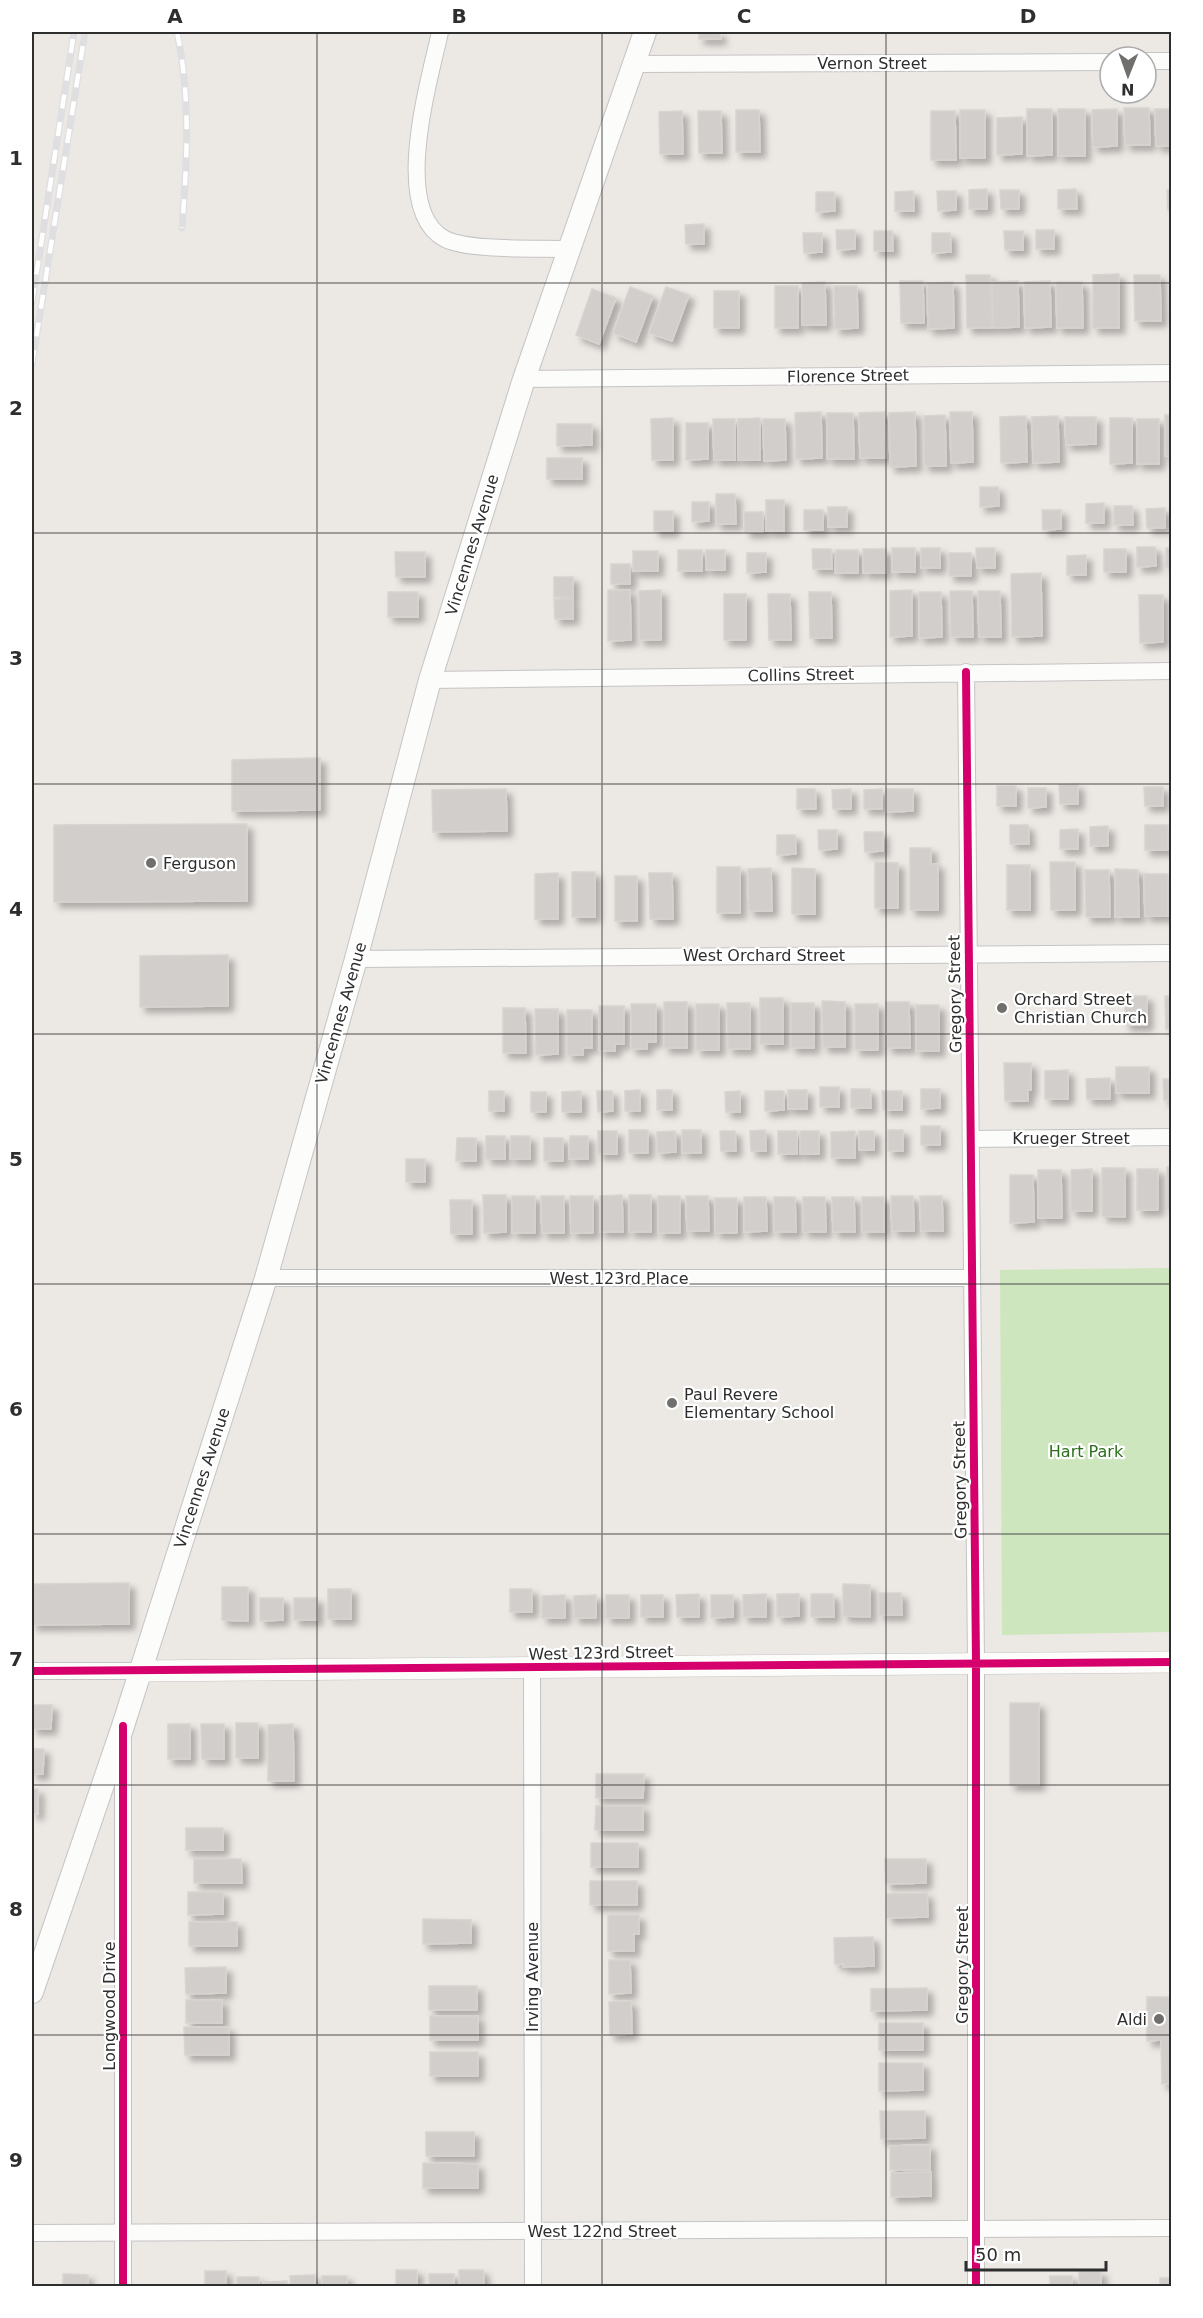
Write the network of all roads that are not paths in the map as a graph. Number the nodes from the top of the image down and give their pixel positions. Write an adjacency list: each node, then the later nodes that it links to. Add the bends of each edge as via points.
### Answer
1 (440, 32): 5 (street, via 418,150 418,193 427,222 446,240)
2 (645, 32): 4 (main road, Vincennes Avenue)
3 (1098, 62): 4 (street, Vernon Street)
4 (633, 64): 5 (main road, Vincennes Avenue)
5 (567, 249): 7 (main road, Vincennes Avenue)
6 (1172, 373): 7 (street, Florence Street)
7 (524, 379): 10 (main road, Vincennes Avenue)
8 (1172, 671): 9 (street, Collins Street)
9 (966, 672): 10 (street, Collins Street); 12 (street, Gregory Street)
10 (430, 680): 13 (main road, Vincennes Avenue)
11 (1172, 953): 12 (street, West Orchard Street)
12 (968, 954): 13 (street, West Orchard Street); 15 (street, Gregory Street)
13 (356, 959): 16 (main road, Vincennes Avenue)
14 (1172, 1137): 15 (street, Krueger Street)
15 (970, 1139): 17 (street, Gregory Street)
16 (266, 1278): 17 (street, West 123rd Place); 22 (main road, Vincennes Avenue)
17 (972, 1278): 18 (street, Gregory Street)
18 (976, 1662): 19 (street, West 123rd Street); 20 (street, West 123rd Street); 26 (street, Gregory Street)
19 (1172, 1662)
20 (532, 1667): 22 (street, West 123rd Street); 27 (street, Irving Avenue)
21 (32, 1671): 22 (street, West 123rd Street)
22 (138, 1671): 23 (main road, Vincennes Avenue)
23 (123, 1726): 24 (main road, Vincennes Avenue); 29 (street, Longwood Drive)
24 (32, 1992)
25 (1172, 2228): 26 (street, West 122nd Street)
26 (976, 2229): 27 (street, West 122nd Street); 32 (street, Gregory Street)
27 (532, 2231): 29 (street, West 122nd Street); 31 (street, Irving Avenue)
28 (32, 2233): 29 (street, West 122nd Street)
29 (123, 2233): 30 (street, Longwood Drive)
30 (123, 2286)
31 (533, 2286)
32 (976, 2286)

